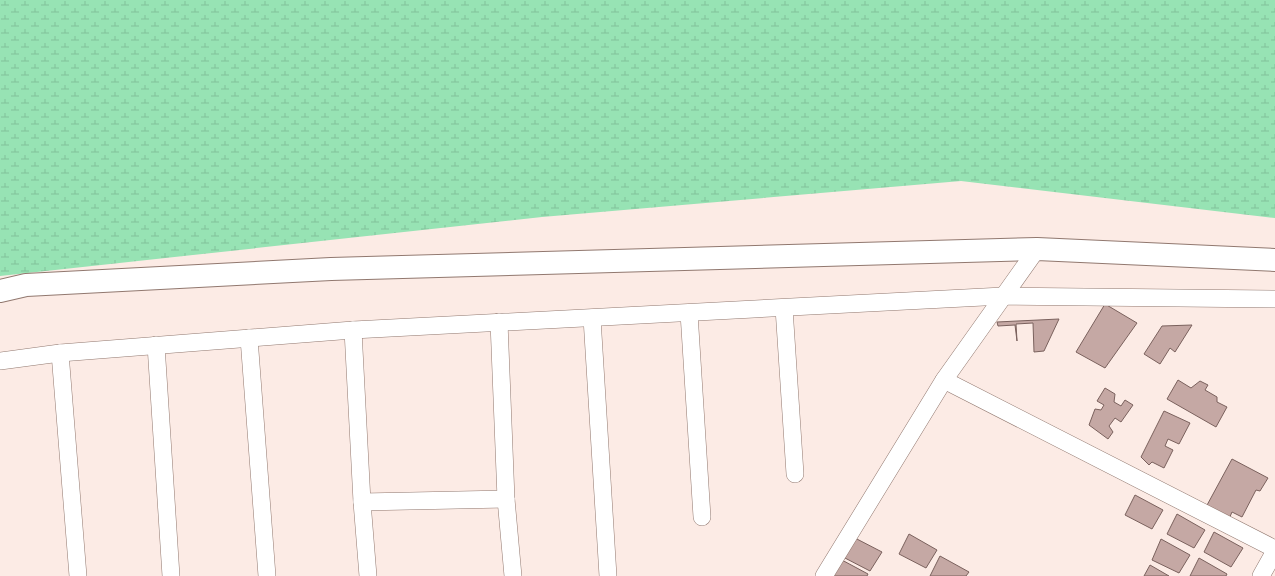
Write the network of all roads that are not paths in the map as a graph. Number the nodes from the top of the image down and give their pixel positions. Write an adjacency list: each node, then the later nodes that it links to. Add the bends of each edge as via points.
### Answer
1 (1037, 249): 2 (main road); 3 (main road, via 331,268 26,285); 4 (street)
2 (1275, 260)
3 (0, 290)
4 (1003, 296): 5 (street); 6 (street); 15 (street)
5 (1275, 300)
6 (784, 308): 7 (street); 16 (street)
7 (689, 313): 8 (street); 19 (street)
8 (592, 318): 9 (street); 26 (street)
9 (499, 322): 10 (street); 17 (street)
10 (353, 330): 11 (street); 18 (street)
11 (249, 338): 12 (street); 23 (street)
12 (156, 346): 13 (street); 22 (street)
13 (60, 353): 14 (street); 21 (street)
14 (0, 361)
15 (944, 380): 20 (street); 27 (street)
16 (795, 474)
17 (506, 499): 18 (street); 25 (street)
18 (362, 502): 24 (street)
19 (702, 517)
20 (1275, 550): 28 (street)
21 (78, 576)
22 (171, 576)
23 (267, 576)
24 (368, 576)
25 (513, 576)
26 (608, 576)
27 (824, 576)
28 (1261, 576)

